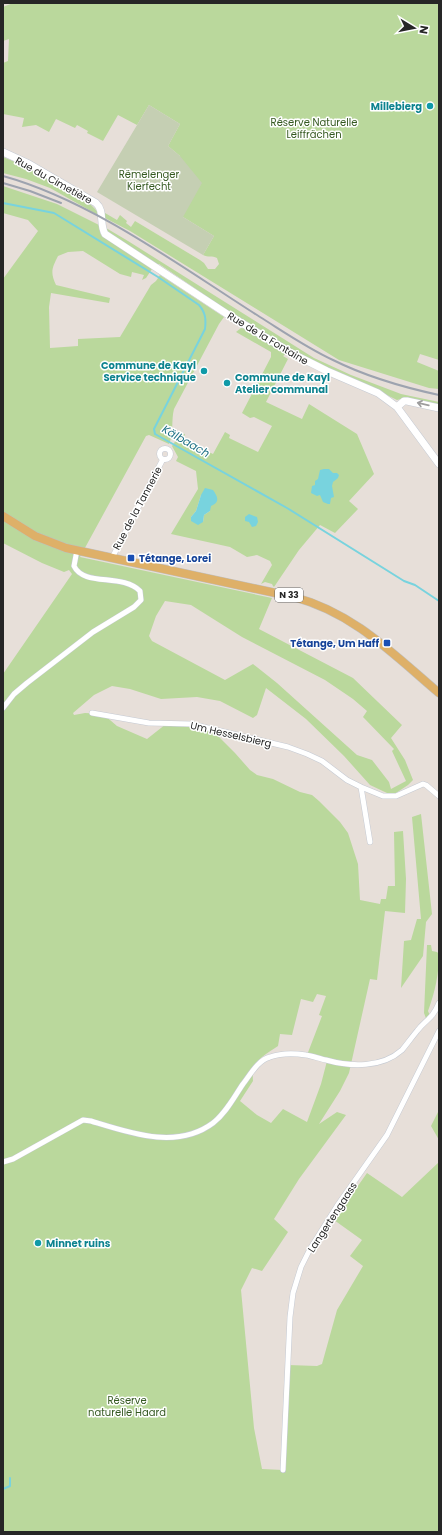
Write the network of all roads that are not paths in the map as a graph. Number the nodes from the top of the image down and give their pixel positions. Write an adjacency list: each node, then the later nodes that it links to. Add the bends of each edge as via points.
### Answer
1 (3, 152): 2 (main road, Rue du Cimetière, via 30,164 85,196 96,203)
2 (101, 211): 3 (main road, Rue de la Fontaine, via 102,230 115,241 291,353 378,393)
3 (397, 407): 4 (main road, one-way to 3, via 407,401); 6 (main road, Rue de la Fontaine)
4 (439, 408)
5 (163, 459): 9 (street, Rue de la Tannerie)
6 (439, 464)
7 (3, 516): 8 (main road, N 33, via 35,536)
8 (77, 550): 9 (main road, N 33); 11 (street, via 74,566 78,572 91,578 128,583 140,590 141,600 134,607 105,623 27,683)
9 (112, 558): 10 (main road, N 33, via 288,595 325,607 367,632)
10 (439, 693)
11 (3, 708)
12 (92, 713): 13 (street, Um Hesselsbierg, via 149,723 191,724 288,747 322,761)
13 (360, 787): 14 (street, Um Hesselsbierg, via 384,796 396,796 423,784); 15 (street)
14 (439, 796)
15 (370, 842)
16 (439, 1003): 18 (street, via 431,1018 418,1028 402,1050 385,1060 351,1065 294,1053 268,1057 252,1072 222,1114 201,1131 175,1137 139,1135 83,1120)
17 (439, 1031): 19 (street, Langertengaass, via 387,1135 318,1235 301,1267 293,1293 290,1316)
18 (3, 1162)
19 (283, 1470)

